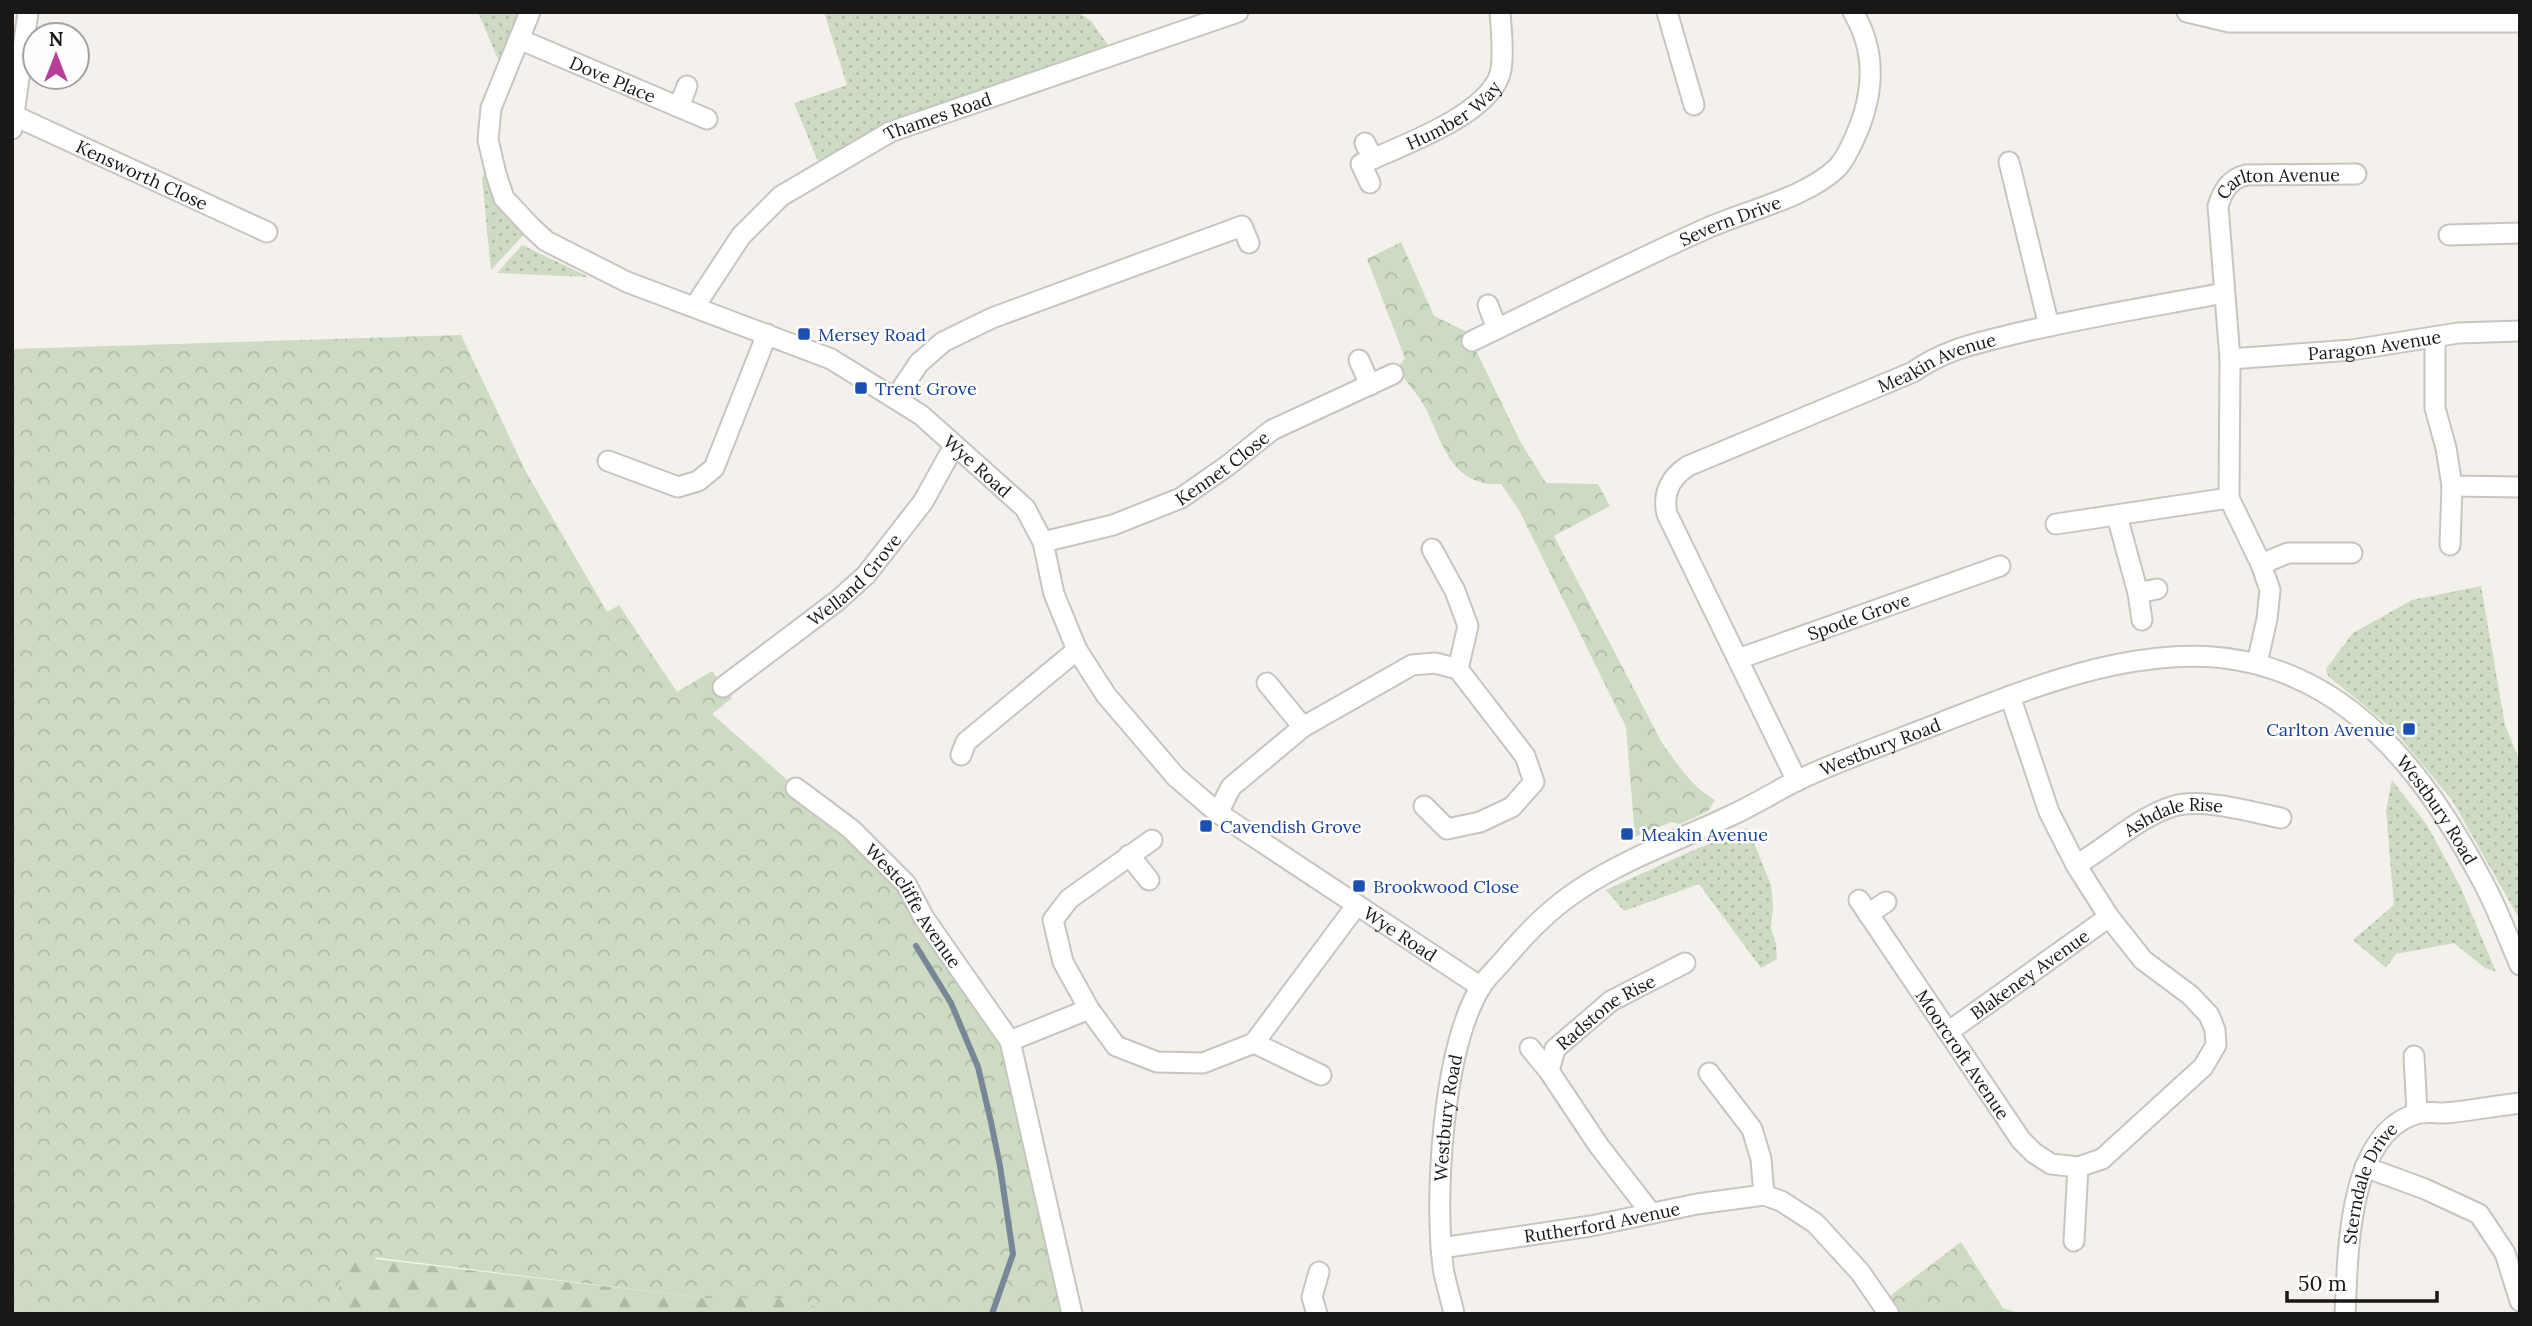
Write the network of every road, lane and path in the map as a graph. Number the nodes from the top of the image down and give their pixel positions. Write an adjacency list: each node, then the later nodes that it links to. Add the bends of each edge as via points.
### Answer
1 (28, 12): 14 (street)
2 (530, 12): 9 (street, Wye Road)
3 (1237, 12): 24 (street, Thames Road, via 890,132 781,196 741,236)
4 (1500, 12): 17 (street, Humber Way, via 1500,75 1488,95 1468,113 1369,151 1361,164)
5 (1667, 12): 11 (street)
6 (1853, 12): 26 (street, Severn Drive, via 1863,29 1871,73 1866,111 1845,157 1820,183 1704,229)
7 (2187, 12): 8 (street, via 2229,22)
8 (2520, 22)
9 (519, 39): 12 (street, Dove Place); 24 (street, Wye Road, via 491,108 488,140 505,198 545,241 627,282)
10 (687, 86): 12 (street)
11 (1694, 106)
12 (680, 107): 13 (street, Dove Place)
13 (707, 118)
14 (14, 122): 18 (street, Kensworth Close)
15 (2010, 162): 25 (street)
16 (2356, 174): 22 (street, Carlton Avenue, via 2234,177 2218,206)
17 (1370, 183)
18 (267, 232)
19 (2520, 233): 20 (street)
20 (2449, 235)
21 (1249, 243): 35 (street, via 1242,226 992,318 943,342 919,363)
22 (2224, 293): 25 (street, Meakin Avenue); 31 (street, Carlton Avenue)
23 (1488, 305): 26 (street)
24 (695, 306): 28 (street, Wye Road)
25 (2049, 326): 53 (street, Meakin Avenue, via 1955,349 1913,372 1678,473 1667,492 1667,514)
26 (1497, 329): 30 (street, Severn Drive)
27 (2520, 331): 29 (street, Paragon Avenue)
28 (767, 334): 35 (street, Wye Road, via 831,359); 37 (street, via 714,468 698,481 678,488)
29 (2435, 337): 31 (street, Paragon Avenue); 38 (street, via 2435,408)
30 (1472, 341)
31 (2230, 359): 40 (street, Carlton Avenue)
32 (1359, 360): 34 (street)
33 (1393, 374): 34 (street, Kennet Close)
34 (1370, 385): 43 (street, Kennet Close, via 1272,430 1181,498 1114,525)
35 (896, 397): 36 (street, Wye Road)
36 (954, 446): 43 (street, Wye Road, via 1025,508); 57 (street, Welland Grove, via 923,502 866,575)
37 (608, 461)
38 (2452, 486): 39 (street); 44 (street)
39 (2520, 487)
40 (2229, 498): 41 (street); 49 (street, Carlton Avenue)
41 (2117, 516): 42 (street); 51 (street, via 2147,591)
42 (2056, 524)
43 (1043, 542): 52 (street, Wye Road, via 1054,594)
44 (2450, 545)
45 (1432, 550): 55 (street, via 1468,626)
46 (2352, 553): 49 (street, via 2288,553)
47 (1973, 554): 50 (street)
48 (2000, 565): 50 (street, Spode Grove)
49 (2261, 565): 54 (street, Carlton Avenue, via 2270,603)
50 (1980, 573): 53 (street, Spode Grove)
51 (2142, 620)
52 (1077, 650): 60 (street, via 965,742); 64 (street, Wye Road, via 1138,735 1176,777)
53 (1738, 659): 61 (street, Meakin Avenue)
54 (2257, 663): 58 (street, Westbury Road, via 2224,656 2168,657 2114,665); 74 (street, Westbury Road, via 2327,693 2384,739 2445,818 2485,885)
55 (1458, 669): 59 (street, via 1435,663 1412,665); 63 (street, via 1525,756 1534,782 1513,807 1480,822 1447,829)
56 (1267, 683): 59 (street)
57 (723, 687)
58 (2010, 696): 61 (street, Westbury Road); 68 (street, via 2049,812)
59 (1303, 727): 64 (street, via 1231,787)
60 (961, 755)
61 (1797, 781): 75 (street, Westbury Road, via 1578,890 1531,927)
62 (796, 788): 78 (street, Westcliffe Avenue, via 851,829 906,884 924,918)
63 (1424, 806)
64 (1218, 813): 71 (street, Wye Road)
65 (2281, 818): 68 (street, Ashdale Rise, via 2196,804 2175,806)
66 (1152, 840): 67 (street)
67 (1129, 855): 69 (street); 76 (street, via 1069,899 1053,920 1063,962)
68 (2076, 866): 72 (street)
69 (1149, 880)
70 (1886, 902): 77 (street, Moorcroft Avenue, via 1864,907)
71 (1356, 906): 75 (street, Wye Road); 79 (street)
72 (2109, 917): 77 (street, Blakeney Avenue); 87 (street, via 2143,960 2209,1015 2216,1045 2203,1067 2102,1159)
73 (1685, 963): 82 (street, Radstone Rise, via 1611,1001 1555,1049)
74 (2520, 965)
75 (1480, 987): 92 (street, Westbury Road, via 1463,1027 1449,1091 1440,1177)
76 (1089, 1009): 78 (street); 79 (street, via 1116,1046 1157,1062 1203,1063)
77 (1948, 1032): 87 (street, Moorcroft Avenue, via 2028,1146 2051,1164)
78 (1010, 1041): 95 (street, Westcliffe Avenue)
79 (1254, 1043): 84 (street)
80 (1530, 1048): 82 (street)
81 (2414, 1056): 86 (street, Sterndale Drive)
82 (1549, 1071): 90 (street, Radstone Rise)
83 (1709, 1073): 89 (street, via 1752,1129)
84 (1321, 1075)
85 (2520, 1103): 86 (street, Sterndale Drive)
86 (2417, 1113): 88 (street, Sterndale Drive, via 2399,1120 2382,1137)
87 (2078, 1167): 91 (street)
88 (2365, 1167): 94 (street, via 2479,1214 2505,1253); 99 (street, Sterndale Drive, via 2350,1229)
89 (1764, 1195): 90 (street, Rutherford Avenue); 98 (street, via 1815,1223 1860,1272)
90 (1651, 1213): 92 (street, Rutherford Avenue)
91 (2074, 1241)
92 (1441, 1248): 97 (street, Westbury Road)
93 (1319, 1272): 96 (street, via 1312,1297)
94 (2520, 1301)
95 (1072, 1314)
96 (1317, 1314)
97 (1454, 1314)
98 (1889, 1314)
99 (2345, 1314)

